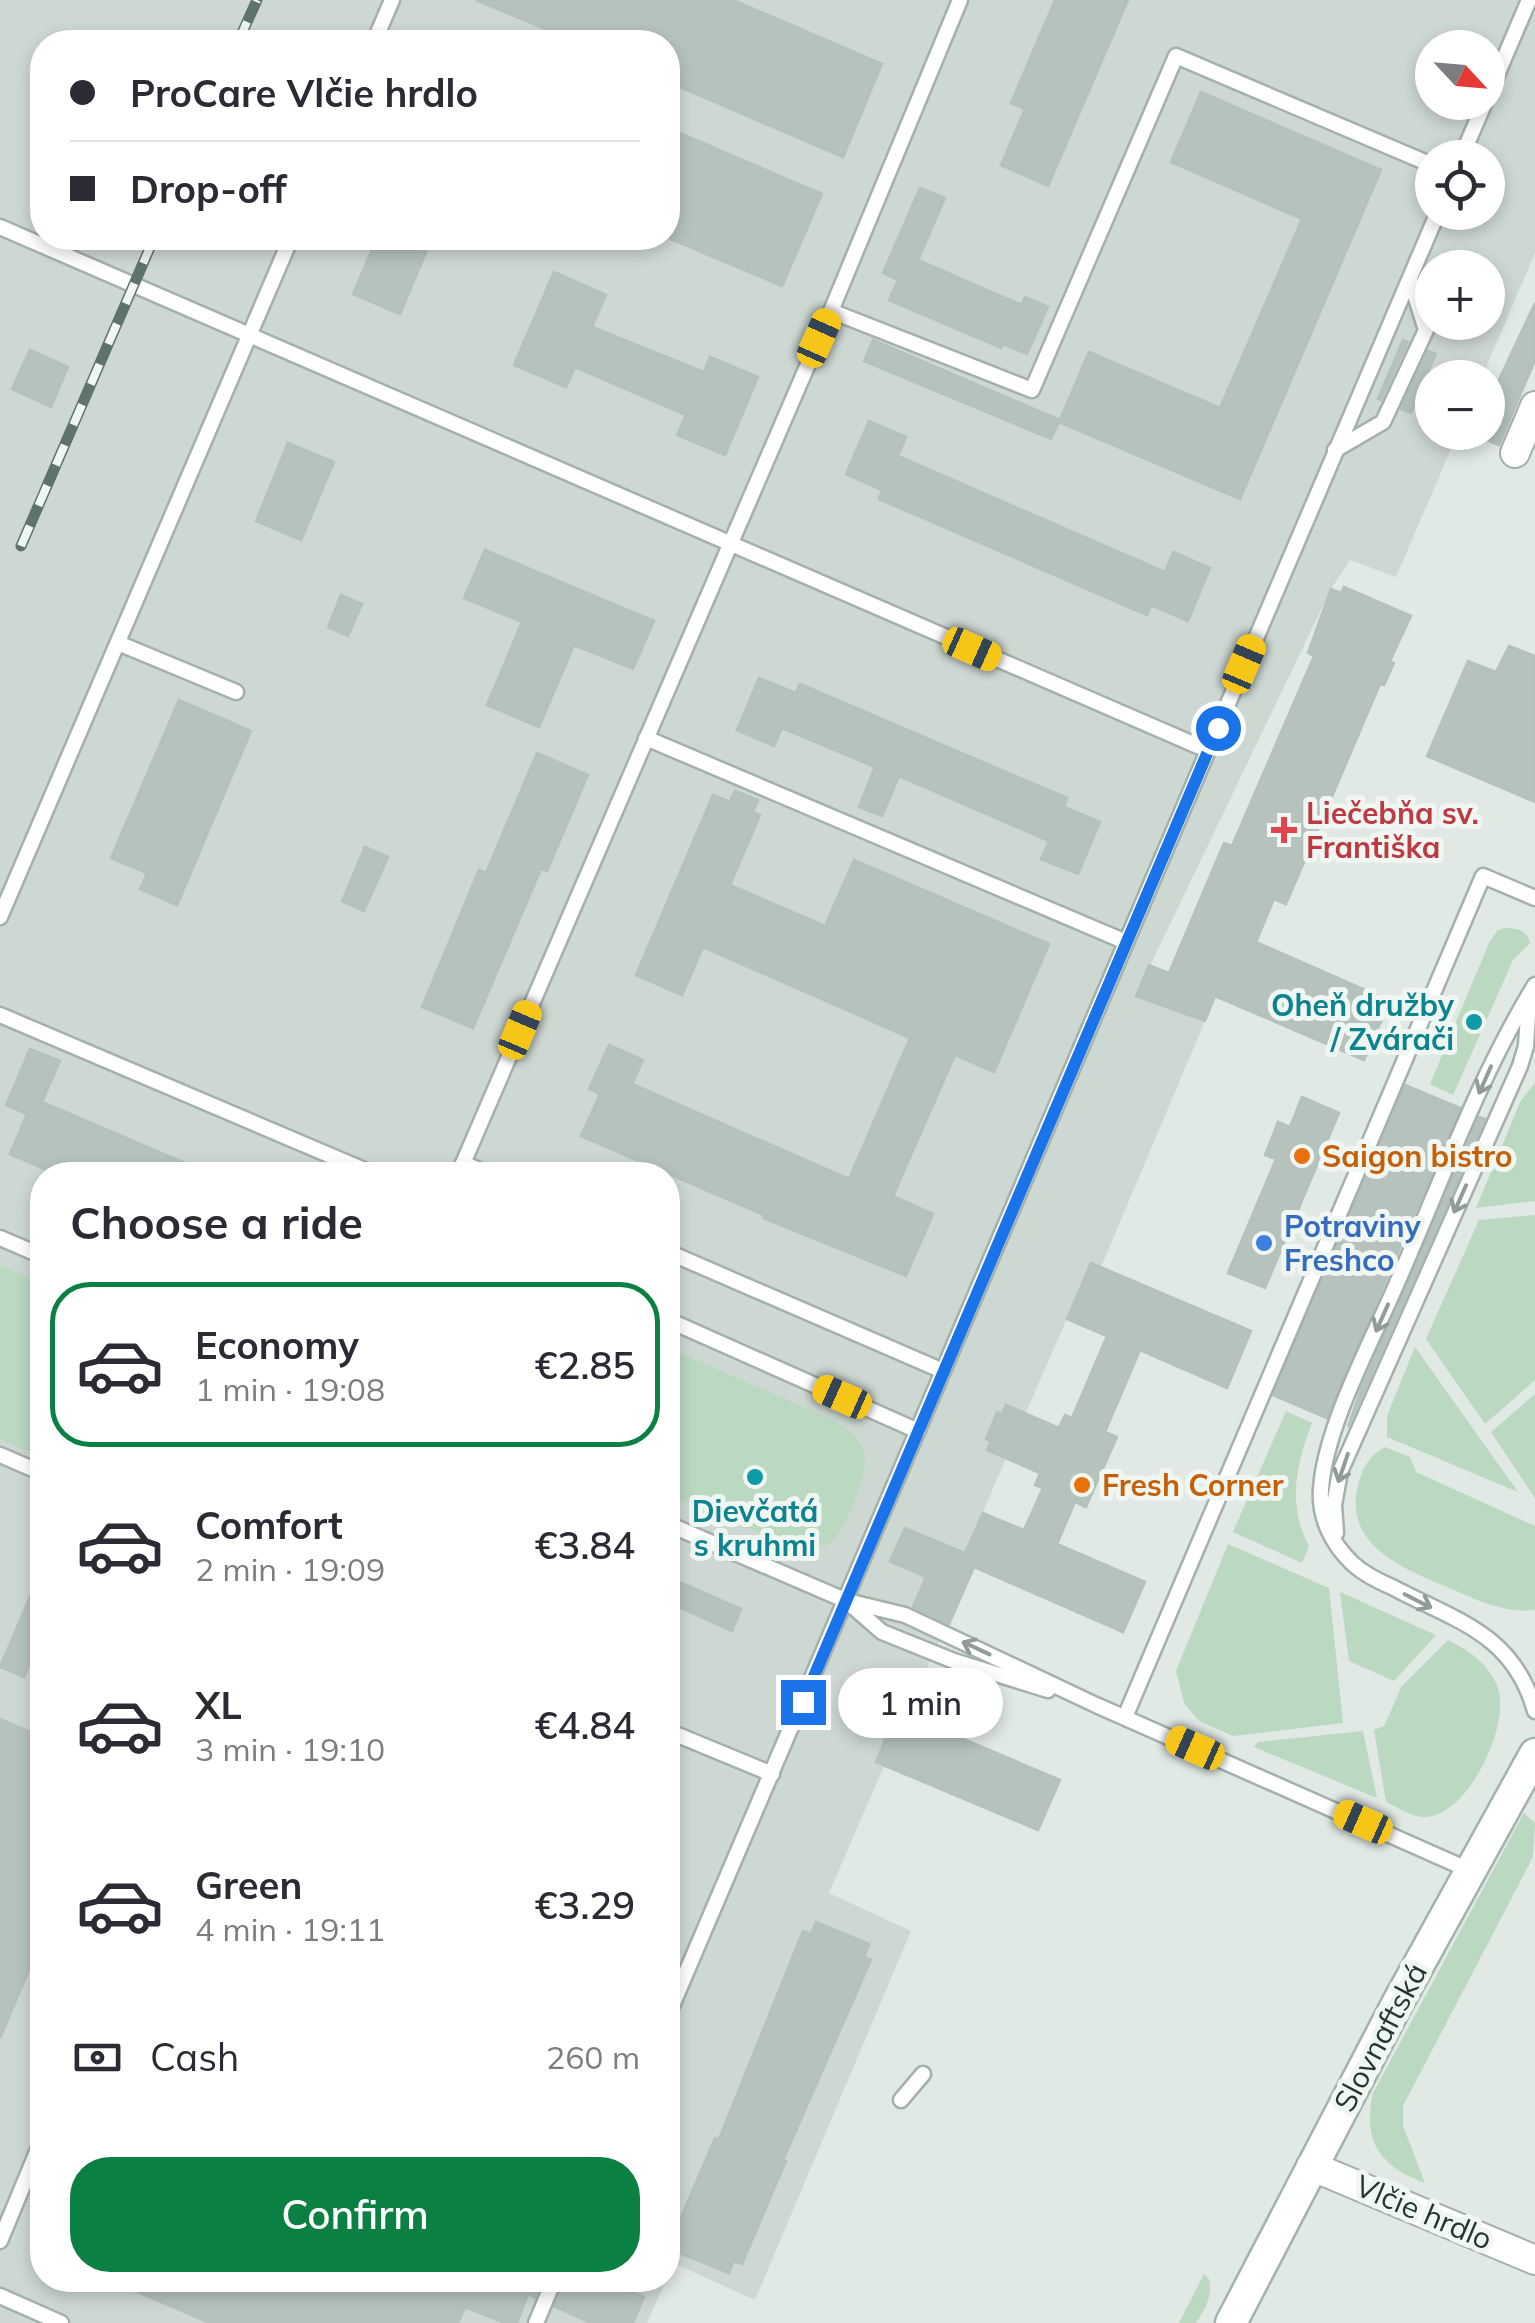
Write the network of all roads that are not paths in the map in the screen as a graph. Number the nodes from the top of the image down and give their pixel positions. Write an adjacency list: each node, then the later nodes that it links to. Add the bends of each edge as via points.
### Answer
1 (392, 0): 4 (lane)
2 (960, 0): 13 (lane)
3 (1529, 0): 5 (lane)
4 (379, 30)
5 (1505, 55)
6 (1415, 158): 13 (lane, via 1176,56 1032,390)
7 (0, 227): 9 (lane)
8 (1431, 230): 12 (lane)
9 (30, 240)
10 (54, 250): 14 (lane)
11 (286, 250): 14 (lane)
12 (1410, 280): 16 (lane); 16 (lane, via 1426,330 1383,422)
13 (831, 311): 18 (lane)
14 (250, 334): 18 (lane); 19 (lane)
15 (1535, 406): 17 (street)
16 (1334, 451): 22 (lane)
17 (1516, 453)
18 (731, 542): 21 (lane); 22 (lane)
19 (118, 643): 20 (lane); 24 (lane)
20 (236, 692)
21 (646, 738): 25 (lane); 29 (lane)
22 (1207, 750): 25 (lane)
23 (1535, 898): 43 (lane, via 1483,876)
24 (0, 918)
25 (1126, 942): 34 (lane)
26 (1532, 990): 39 (lane, one-way to 39, via 1520,1066 1340,1472 1334,1505); 39 (lane, one-way to 39, via 1488,1075 1332,1438 1321,1500)
27 (0, 1015): 28 (lane)
28 (345, 1162)
29 (463, 1162)
30 (0, 1238): 31 (lane)
31 (30, 1251)
32 (680, 1257): 34 (lane)
33 (680, 1325): 35 (lane)
34 (943, 1371): 35 (lane)
35 (918, 1431): 40 (lane)
36 (0, 1455): 37 (lane)
37 (30, 1468)
38 (680, 1529): 40 (lane)
39 (1338, 1548): 42 (lane, one-way to 42, via 1372,1578 1487,1636 1517,1669)
40 (847, 1601): 41 (lane, one-way to 40, via 905,1615); 41 (lane, via 882,1632); 46 (lane)
41 (1096, 1705): 43 (lane)
42 (1535, 1712)
43 (1125, 1717): 47 (lane)
44 (680, 1736): 46 (lane)
45 (1535, 1754): 47 (main road, Slovnaftská)
46 (772, 1774): 48 (lane)
47 (1469, 1870): 51 (main road, Slovnaftská)
48 (680, 1988)
49 (924, 2074): 50 (lane)
50 (901, 2100)
51 (1312, 2166): 54 (street, Vlčie hrdlo); 59 (main road, Slovnaftská)
52 (30, 2169): 53 (lane)
53 (0, 2241)
54 (1535, 2260)
55 (549, 2292): 58 (lane)
56 (0, 2296): 57 (lane)
57 (61, 2323)
58 (536, 2323)
59 (1231, 2323)

